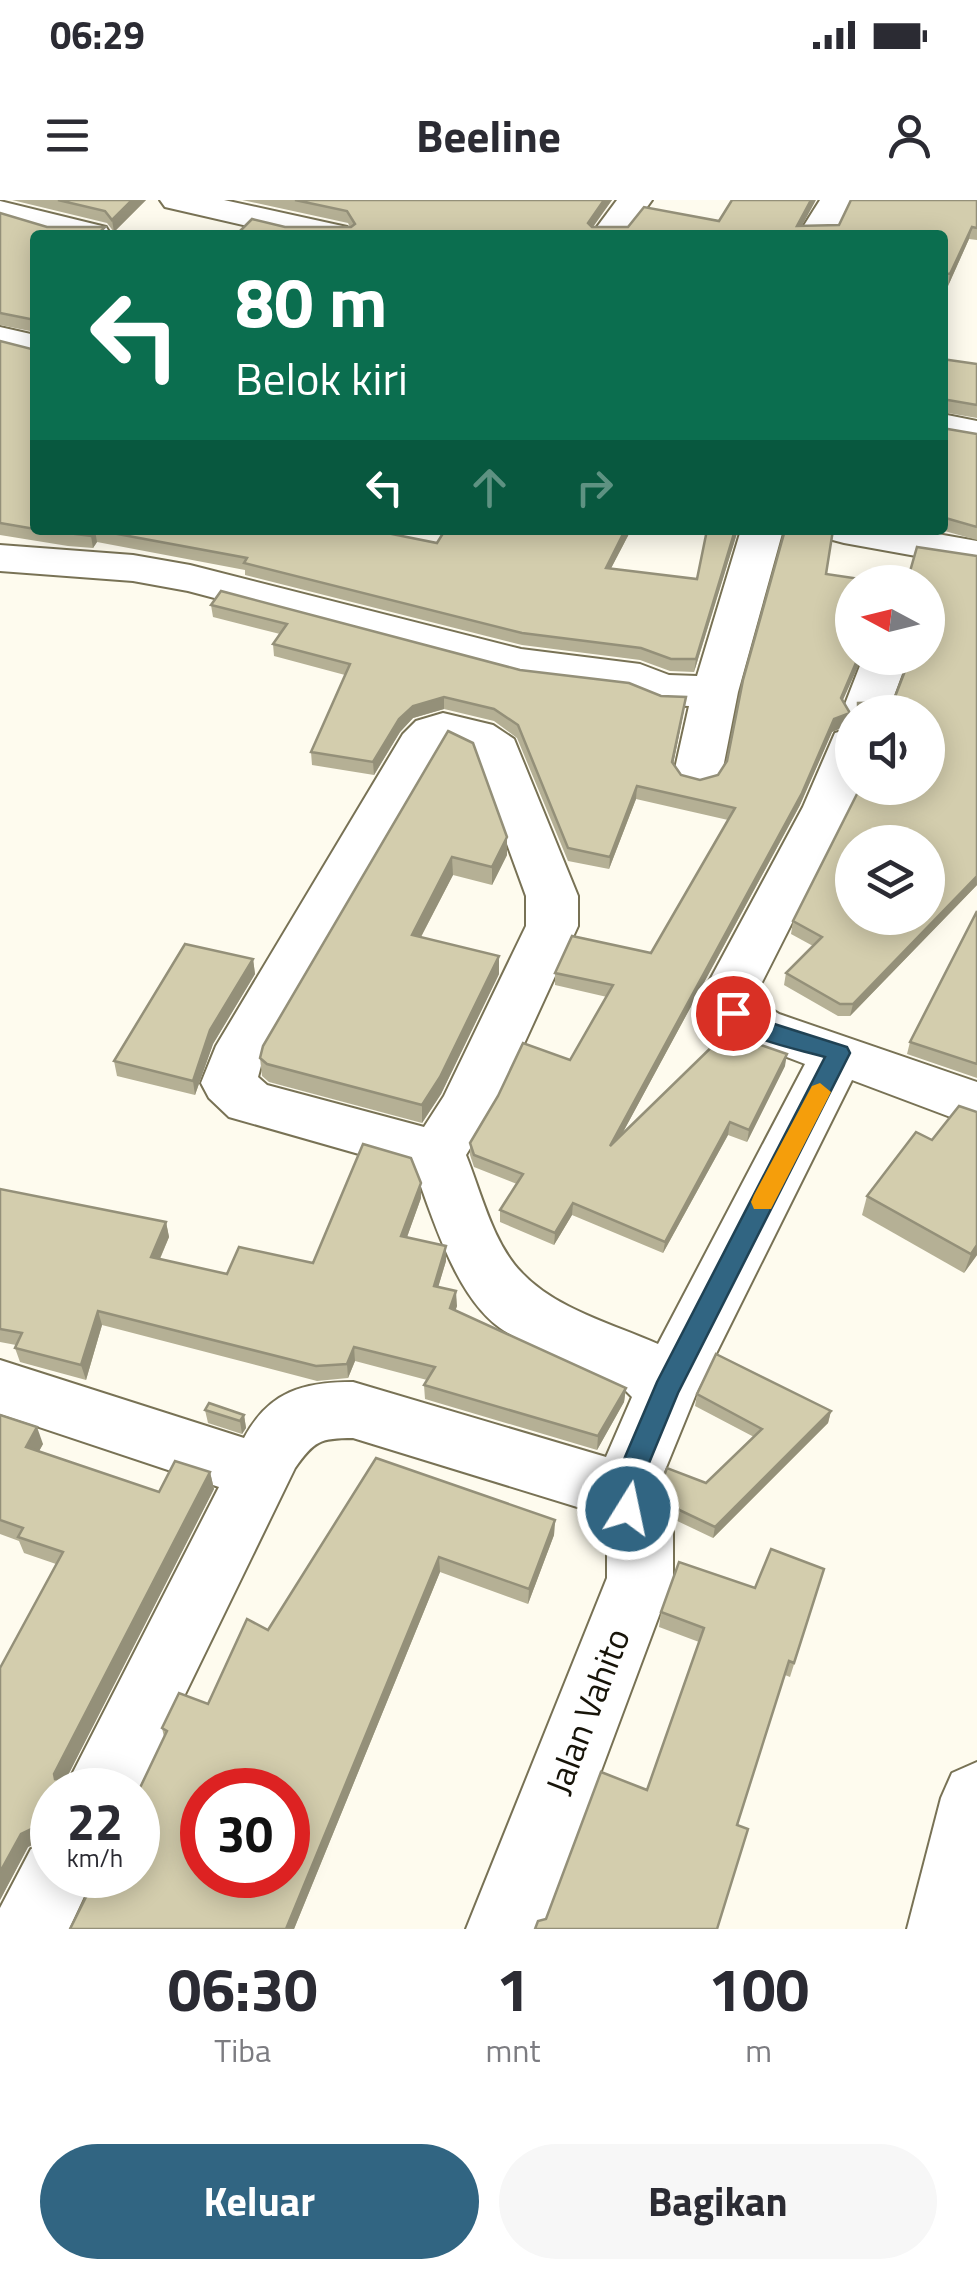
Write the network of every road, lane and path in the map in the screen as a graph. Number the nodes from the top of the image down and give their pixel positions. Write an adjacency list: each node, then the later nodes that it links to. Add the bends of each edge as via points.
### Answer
1 (177, 200): 6 (street)
2 (635, 200): 7 (street)
3 (837, 200): 8 (street)
4 (0, 212): 5 (street)
5 (73, 230)
6 (312, 230)
7 (613, 230)
8 (819, 230)
9 (0, 338): 10 (street)
10 (30, 346)
11 (948, 427): 12 (street)
12 (977, 432)
13 (761, 535): 18 (street)
14 (854, 535): 17 (street)
15 (977, 554): 17 (street)
16 (0, 558): 18 (street, via 190,578 521,664 640,680 661,690)
17 (911, 563)
18 (715, 692): 19 (street)
19 (698, 773)
20 (835, 789): 21 (street, via 724,1002 750,1023)
21 (834, 1062): 22 (street); 25 (street)
22 (977, 1105)
23 (437, 1152): 23 (street, via 249,1102 230,1083 235,1061 420,745 432,732 457,730 498,750 552,896 552,926 466,1107); 25 (street, via 498,1289 526,1314 642,1366)
24 (0, 1387): 26 (street)
25 (666, 1390): 27 (street)
26 (262, 1472): 27 (street, via 272,1448 300,1418 314,1410 353,1410); 28 (street)
27 (624, 1492): 32 (street, Jalan Vahito, via 640,1532 640,1578)
28 (111, 1768)
29 (977, 1798): 33 (street)
30 (45, 1898): 31 (street)
31 (29, 1929)
32 (504, 1929)
33 (944, 1929)

